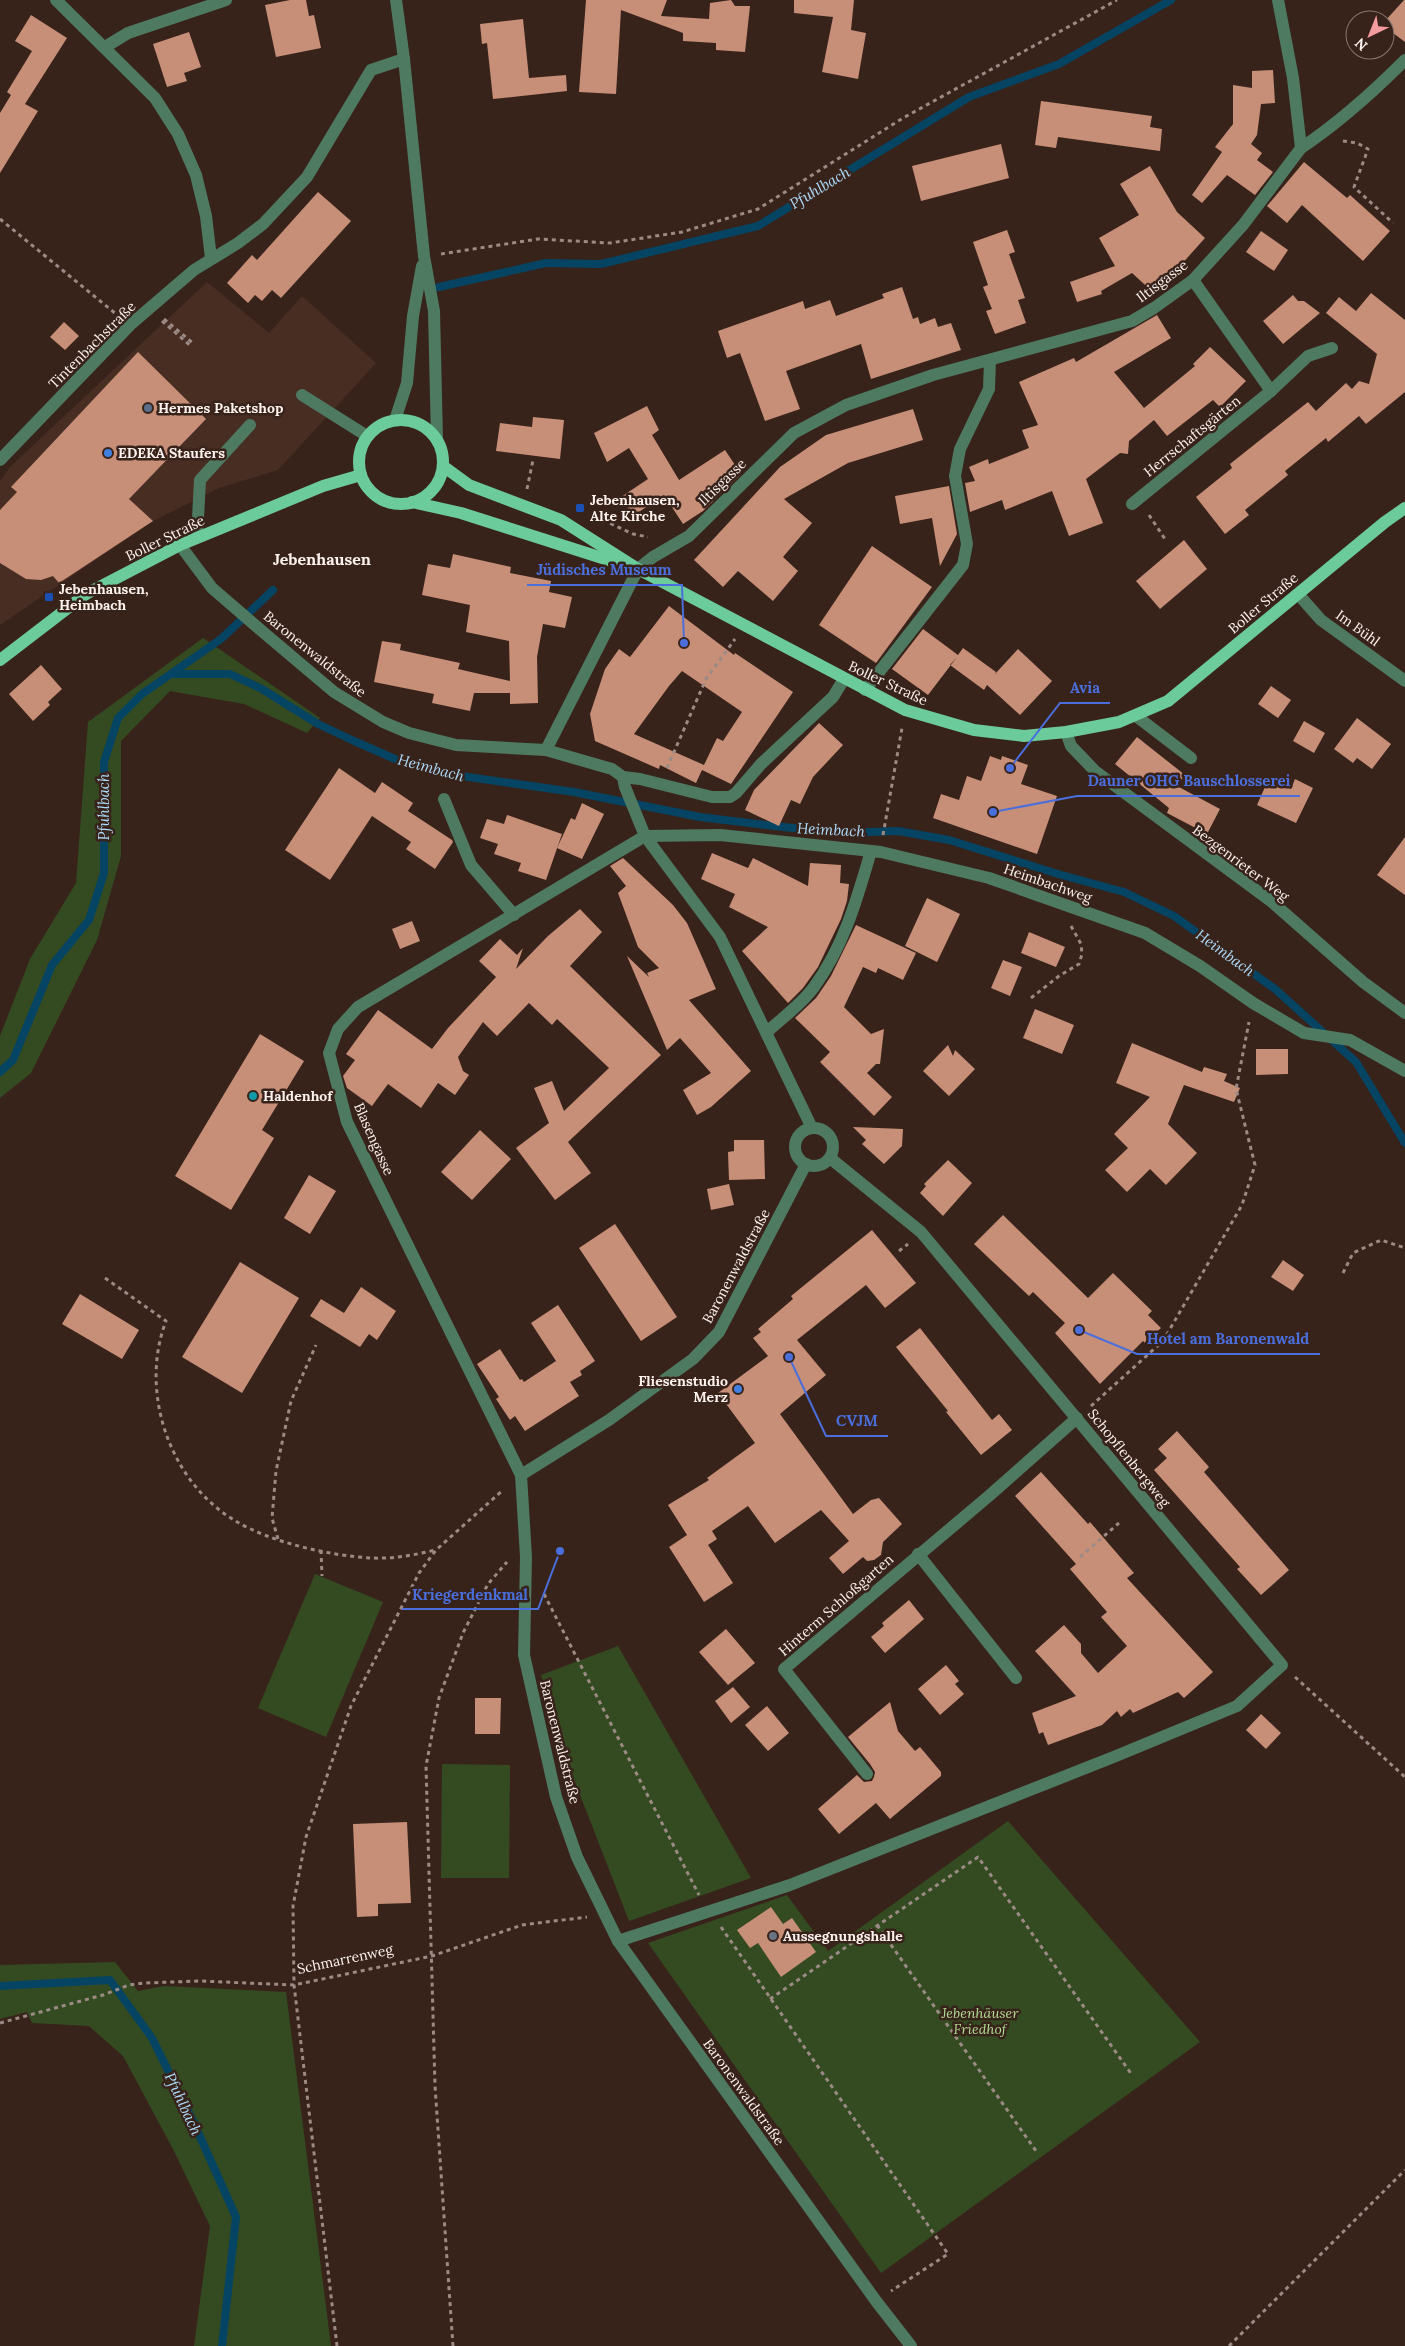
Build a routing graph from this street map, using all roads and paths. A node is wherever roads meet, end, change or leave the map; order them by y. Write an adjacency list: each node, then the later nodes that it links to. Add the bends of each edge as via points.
1 (56, 0): 6 (street)
2 (226, 0): 6 (street, via 128,33)
3 (396, 0): 7 (street)
4 (1117, 0): 13 (path, via 903,118 758,209 682,232 619,241 538,239)
5 (1278, 0): 10 (street, via 1293,78)
6 (105, 47): 14 (street, via 154,98 178,134 196,175 206,216)
7 (404, 59): 13 (street); 14 (street, Tintenbachstraße, via 371,70 307,177 262,224)
8 (1405, 60): 9 (street, Iltisgasse, via 1360,104)
9 (1318, 137): 10 (street, Iltisgasse); 12 (path, via 1356,143 1368,149 1354,187)
10 (1301, 148): 15 (street, Iltisgasse, via 1243,225)
11 (0, 219): 17 (path)
12 (1394, 223)
13 (424, 256): 23 (street, via 413,316 407,383); 26 (street, via 434,311)
14 (211, 258): 16 (street, Tintenbachstraße)
15 (1193, 280): 20 (street, Iltisgasse, via 1132,321); 21 (street)
16 (150, 309): 17 (street, Tintenbachstraße); 18 (path)
17 (130, 325): 27 (street, Tintenbachstraße)
18 (193, 345)
19 (1332, 348): 21 (street, Herrschaftsgärten, via 1308,356)
20 (990, 360): 40 (street, Iltisgasse, via 846,404 794,433 689,536); 46 (street, via 990,389 960,449 955,476 967,544 963,565)
21 (1271, 391): 32 (street, Herrschaftsgärten)
22 (302, 395): 25 (street)
23 (395, 420): 25 (main road, via 384,423); 26 (main road, via 419,424)
24 (250, 424): 36 (street, via 200,480)
25 (367, 436): 30 (main road, via 360,455)
26 (437, 440): 29 (main road)
27 (0, 460)
28 (533, 460): 31 (path)
29 (443, 466): 33 (main road, via 433,489); 40 (main road, Boller Straße, via 469,485 561,520)
30 (361, 475): 33 (main road, via 367,486 381,498 399,504); 36 (main road, Boller Straße, via 323,486)
31 (526, 492)
32 (1135, 501): 38 (path)
33 (412, 502): 40 (main road, Boller Straße, via 461,513)
34 (1405, 508): 41 (main road, Boller Straße)
35 (603, 520): 37 (path, via 633,534)
36 (197, 537): 39 (main road, Boller Straße)
37 (653, 537)
38 (1165, 539)
39 (180, 545): 43 (main road, Boller Straße, via 86,594); 50 (street, Baronenwaldstraße, via 212,588 357,708 417,735 456,745)
40 (638, 569): 42 (main road, Boller Straße); 50 (street, Iltisgasse)
41 (1298, 594): 45 (street, Im Bühl, via 1320,620); 47 (main road, Boller Straße, via 1168,701)
42 (745, 625): 44 (main road, Boller Straße); 53 (path, via 706,679)
43 (0, 660)
44 (844, 679): 46 (main road, Boller Straße); 53 (street, Baronenwaldstraße, via 833,697 730,797 712,797)
45 (1405, 681)
46 (866, 690): 48 (main road, Boller Straße, via 905,710 967,728 1024,736)
47 (1136, 716): 48 (main road, Boller Straße); 51 (street)
48 (1066, 732): 62 (street, Bezgenrieter Weg, via 1071,746 1095,771 1272,902 1363,982)
49 (899, 742): 56 (path)
50 (546, 750): 52 (street, Baronenwaldstraße, via 612,770)
51 (1191, 758)
52 (624, 782): 53 (street, Baronenwaldstraße); 55 (street)
53 (660, 784)
54 (444, 799): 59 (street, via 471,865)
55 (643, 831): 57 (street, Heimbachweg); 59 (street, Blasengasse); 63 (street, via 720,937)
56 (882, 839)
57 (871, 851): 58 (street, Heimbachweg, via 989,878); 63 (street, via 853,912 836,952 813,989)
58 (1064, 904): 60 (path, via 1072,930 1081,944 1079,964); 61 (street, Heimbachweg, via 1145,933 1200,966)
59 (514, 915): 73 (street, Blasengasse, via 358,1008 338,1029 329,1053 351,1130)
60 (1031, 998)
61 (1253, 1004): 64 (street, Heimbachweg, via 1304,1033 1350,1040); 72 (path, via 1236,1089 1255,1165 1242,1205 1164,1341)
62 (1405, 1014)
63 (767, 1032): 65 (street)
64 (1405, 1071)
65 (812, 1128): 66 (street, via 824,1130 832,1140); 67 (street, via 801,1133 796,1143 797,1155)
66 (830, 1158): 67 (street, via 819,1165); 72 (street, Schopflenbergweg, via 921,1232)
67 (806, 1164): 73 (street, Baronenwaldstraße, via 719,1332 693,1359 609,1420)
68 (1405, 1248): 69 (path, via 1381,1240 1353,1253)
69 (1343, 1273)
70 (105, 1278): 75 (path, via 166,1321 158,1342 156,1388 162,1424 179,1461 202,1495 234,1520)
71 (316, 1345): 75 (path, via 291,1401 276,1471 272,1518)
72 (1077, 1418): 79 (street, Hinterm Schloßgarten, via 990,1496); 83 (street, Schopflenbergweg)
73 (521, 1475): 76 (street, Baronenwaldstraße); 78 (path)
74 (1119, 1523): 80 (path)
75 (278, 1540): 77 (path)
76 (524, 1543): 88 (street, Baronenwaldstraße, via 524,1655 556,1797 577,1857); 91 (path, via 488,1584 462,1633 439,1698 426,1766)
77 (321, 1550): 78 (path, via 371,1558); 81 (path)
78 (436, 1550): 92 (path, via 401,1606 352,1706 306,1837 293,1906)
79 (918, 1554): 84 (street); 85 (street, Hinterm Schloßgarten, via 784,1669)
80 (1080, 1557)
81 (322, 1576)
82 (543, 1592): 87 (path, via 699,1896)
83 (1282, 1665): 86 (path); 87 (street, via 1237,1706 790,1884)
84 (1016, 1678)
85 (867, 1774)
86 (1405, 1777)
87 (711, 1911): 90 (street); 93 (path)
88 (605, 1915): 90 (street, Baronenwaldstraße); 91 (path, Schmarrenweg, via 522,1925)
89 (877, 1924): 93 (path); 95 (path, via 978,1857); 96 (path)
90 (618, 1941): 98 (street, Baronenwaldstraße)
91 (432, 1956): 92 (path, Schmarrenweg); 100 (path, via 435,2086)
92 (294, 1985): 94 (path, Schmarrenweg, via 200,1981 129,1985); 99 (path)
93 (770, 1999): 98 (path, via 948,2254)
94 (0, 2023)
95 (1132, 2075)
96 (1036, 2151)
97 (1405, 2170): 102 (path)
98 (876, 2301): 101 (street, Baronenwaldstraße)
99 (337, 2346)
100 (452, 2346)
101 (911, 2346)
102 (1229, 2346)

